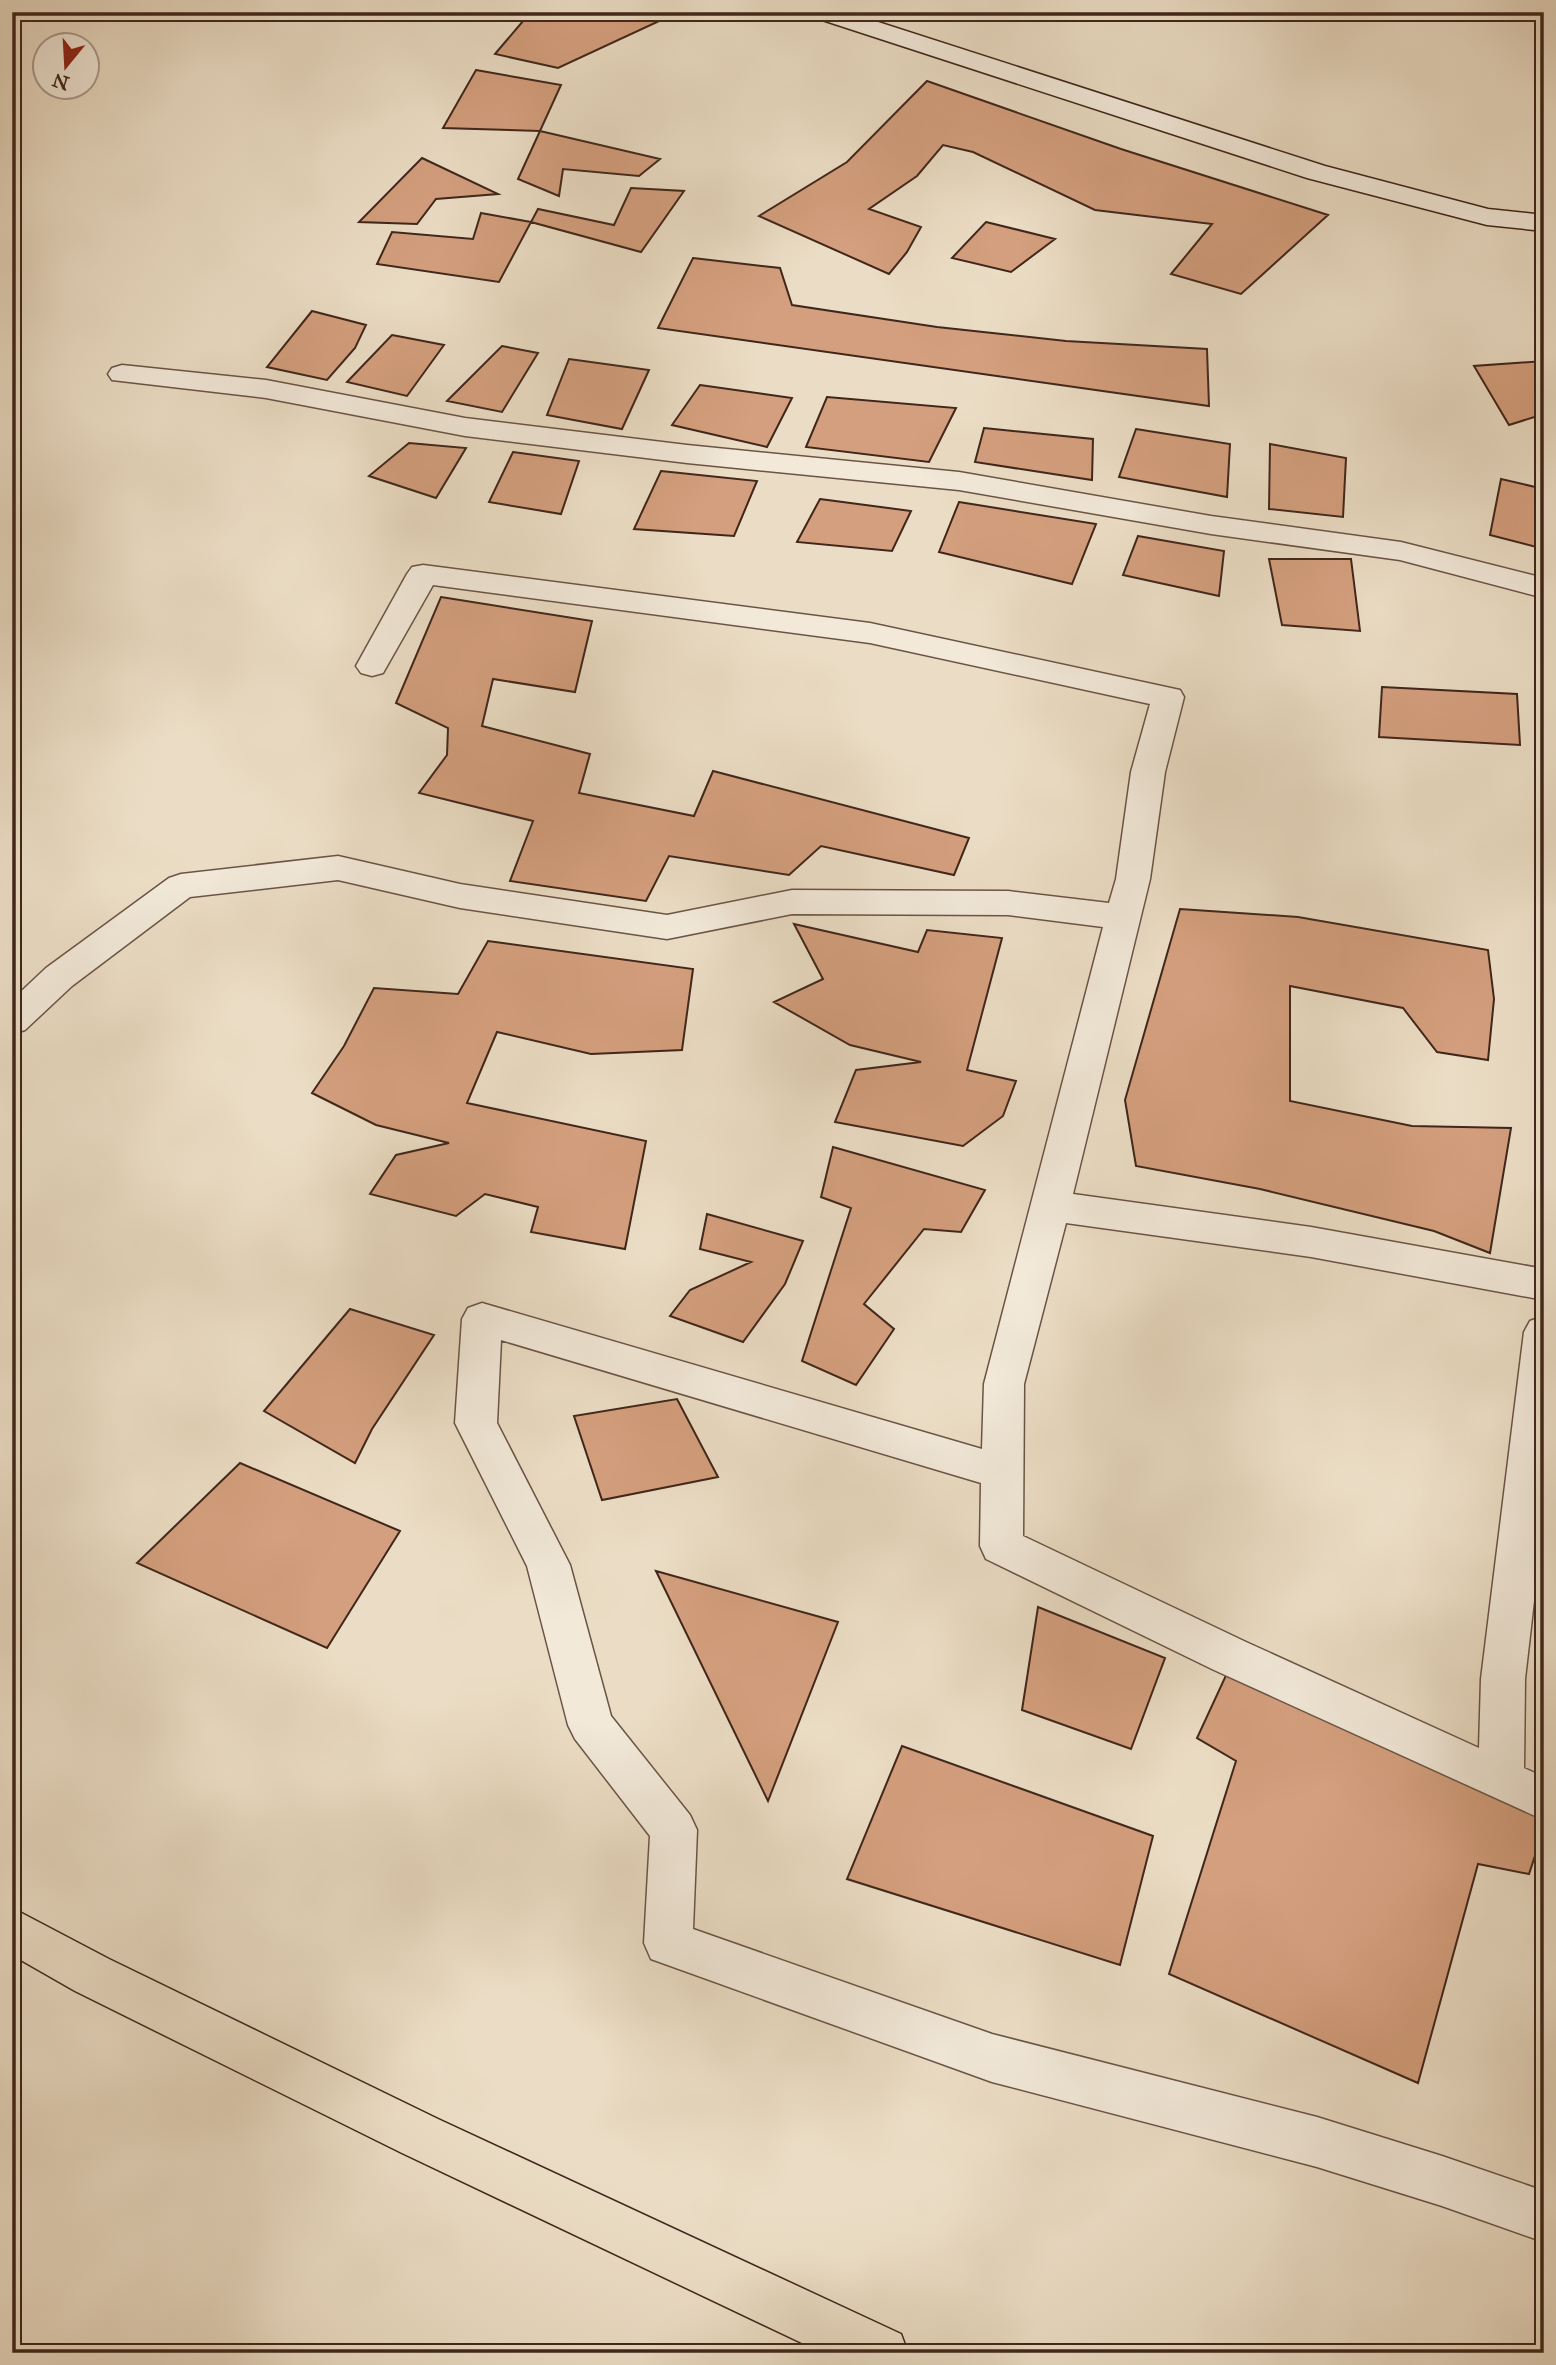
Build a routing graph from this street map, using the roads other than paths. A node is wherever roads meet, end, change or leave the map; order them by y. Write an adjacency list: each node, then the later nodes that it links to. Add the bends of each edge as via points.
1 (822, 12): 2 (street, via 1316,172 1488,217)
2 (1544, 223)
3 (122, 373): 4 (street, via 266,389 465,427 959,481 1211,525 1401,551)
4 (1544, 588)
5 (372, 666): 6 (street, via 423,574 870,633 1168,697 1148,772)
6 (1123, 918): 7 (street, via 1008,903 792,902 667,928 460,896 338,868 181,886 59,977); 8 (street)
7 (12, 1021)
8 (1051, 1206): 9 (street, via 1311,1242); 11 (street, via 1004,1384)
9 (1544, 1285)
10 (1544, 1332): 12 (street, via 1503,1679)
11 (1002, 1472): 12 (street, via 1001,1546); 15 (street, via 482,1319 476,1423 548,1565 591,1725 674,1830 668,1943 992,2058 1317,2142)
12 (1501, 1779): 13 (street)
13 (1544, 1798)
14 (12, 1930): 16 (highway, via 92,1975 420,2136)
15 (1544, 2217)
16 (883, 2353)

